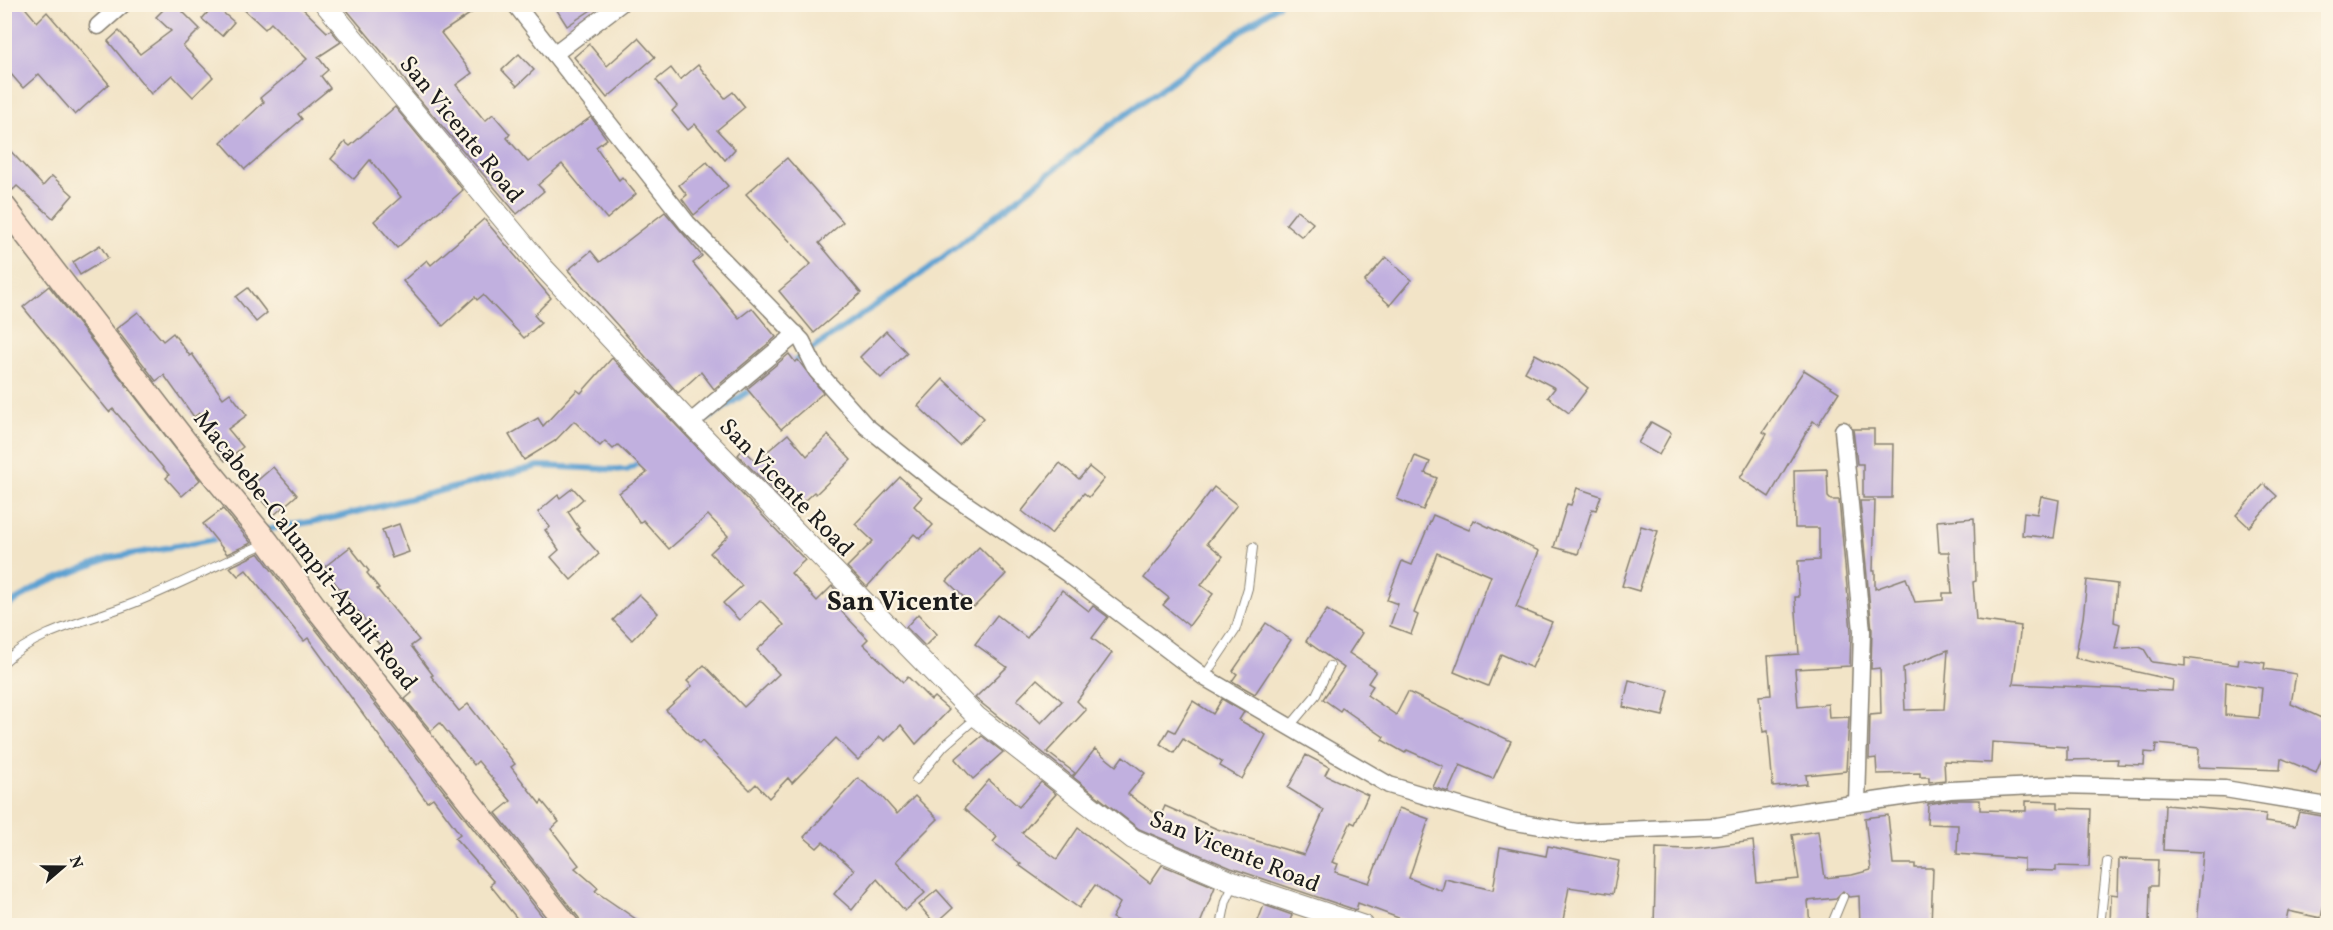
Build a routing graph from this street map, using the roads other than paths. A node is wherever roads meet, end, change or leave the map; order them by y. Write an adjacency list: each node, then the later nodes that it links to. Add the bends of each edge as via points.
1 (123, 4): 5 (street)
2 (325, 4): 9 (street, San Vicente Road, via 541,265)
3 (515, 4): 6 (street)
4 (620, 4): 6 (street)
5 (98, 26)
6 (554, 54): 8 (street, via 687,223)
7 (4, 206): 11 (main road, Macabebe-Calumpit-Apalit Road)
8 (799, 338): 9 (street); 15 (street, via 817,371 866,426)
9 (695, 428): 16 (street, San Vicente Road)
10 (1843, 430): 19 (street, via 1862,631)
11 (268, 542): 13 (lane, via 135,603 60,630 16,650); 24 (main road, Macabebe-Calumpit-Apalit Road)
12 (1253, 547): 15 (lane, via 1248,588 1235,631)
13 (4, 662)
14 (1330, 666): 17 (lane, via 1316,696)
15 (1204, 678): 17 (street)
16 (977, 717): 18 (lane, via 944,746); 22 (street, San Vicente Road, via 1133,839)
17 (1290, 726): 19 (street, via 1389,785 1510,821 1577,832 1717,826)
18 (916, 780)
19 (1857, 803): 20 (street, via 1950,790 2058,785 2225,789)
20 (2328, 806)
21 (2108, 862): 28 (lane)
22 (1235, 883): 25 (lane); 26 (street, San Vicente Road)
23 (1843, 897): 27 (lane)
24 (568, 926)
25 (1221, 926)
26 (1364, 926)
27 (1831, 926)
28 (2100, 926)

